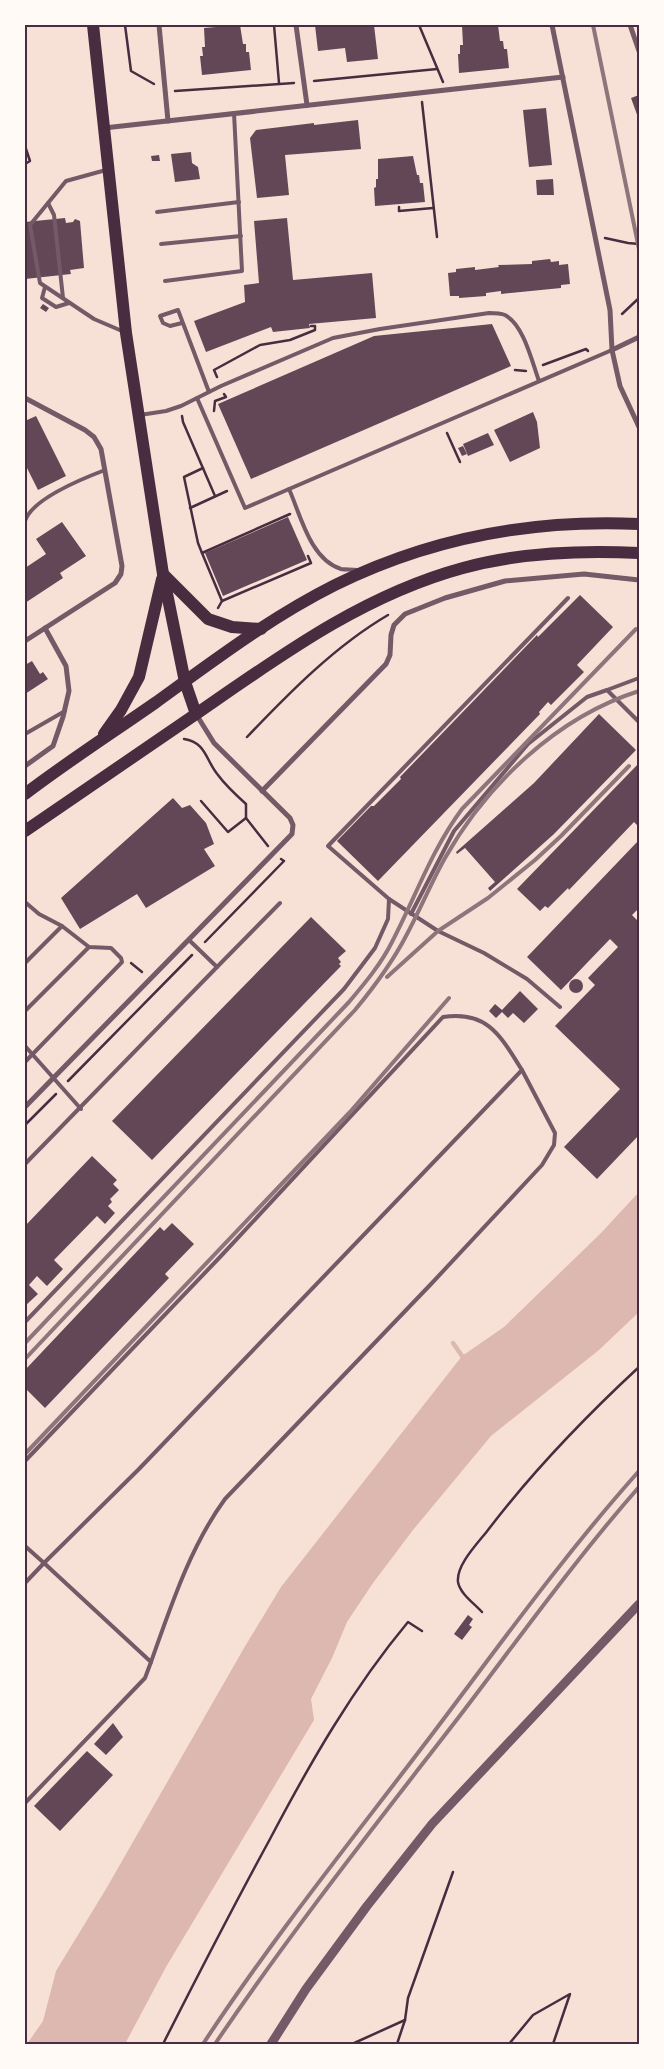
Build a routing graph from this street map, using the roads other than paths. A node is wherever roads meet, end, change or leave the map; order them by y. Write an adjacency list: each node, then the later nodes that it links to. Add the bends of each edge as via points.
1 (93, 25): 11 (main road)
2 (159, 25): 10 (street)
3 (296, 25): 8 (street)
4 (552, 25): 7 (street)
5 (630, 25): 6 (street)
6 (639, 51)
7 (563, 77): 8 (street); 25 (street, via 610,310)
8 (307, 105): 9 (street)
9 (234, 113): 10 (street); 13 (lane)
10 (168, 121): 11 (street)
11 (103, 128): 12 (main road)
12 (108, 169): 14 (lane, via 66,181); 23 (main road)
13 (239, 202): 15 (lane); 16 (lane)
14 (48, 203): 19 (lane, via 30,225 40,283); 20 (lane, via 54,215)
15 (157, 212)
16 (241, 236): 17 (lane); 18 (lane, via 242,271)
17 (161, 244)
18 (165, 281)
19 (45, 287): 20 (lane); 21 (lane, via 42,298 56,307)
20 (63, 298): 21 (lane)
21 (69, 303): 23 (lane, via 94,319)
22 (182, 323): 22 (lane, via 163,324 160,316 178,310); 27 (lane)
23 (126, 333): 30 (main road)
24 (639, 338): 25 (street)
25 (612, 350): 26 (lane); 31 (street, via 620,386)
26 (539, 381): 27 (lane, via 514,322 504,315 489,312 333,338); 33 (lane)
27 (209, 392): 29 (lane)
28 (25, 398): 32 (street, via 94,437)
29 (198, 398): 30 (lane, via 166,411); 33 (lane, via 245,508)
30 (138, 415): 38 (main road)
31 (639, 427)
32 (105, 470): 34 (lane, via 81,479 41,502); 41 (street, via 121,574 115,583)
33 (288, 489): 37 (lane, via 315,550 322,558 342,569)
34 (25, 521)
35 (639, 524): 37 (main road, via 570,523 483,533)
36 (639, 553): 48 (main road, via 598,551 528,555 428,579 389,594 338,620)
37 (370, 570): 42 (main road, via 336,585)
38 (163, 574): 42 (main road, via 208,619 232,627); 45 (main road); 51 (main road, via 139,677)
39 (639, 580): 53 (street, via 584,574 505,581 445,598 405,614 394,624 386,664)
40 (568, 598): 56 (lane, via 328,846)
41 (46, 628): 43 (street); 47 (street, via 66,666 69,692)
42 (261, 629): 45 (main road)
43 (25, 640)
44 (639, 678): 46 (lane)
45 (185, 682): 48 (main road); 51 (main road)
46 (606, 690): 49 (lane); 59 (lane, via 587,696 528,744 454,831)
47 (65, 711): 50 (lane); 52 (street, via 52,746)
48 (196, 714): 53 (street, via 214,743); 55 (main road)
49 (639, 722)
50 (25, 734)
51 (99, 740): 54 (main road)
52 (25, 766)
53 (262, 790): 61 (street, via 290,818 292,834)
54 (25, 794)
55 (25, 831)
56 (389, 899): 59 (lane); 75 (lane, via 388,919 375,948 344,989)
57 (25, 902): 60 (lane)
58 (280, 903): 64 (lane)
59 (411, 914): 65 (lane, via 527,979)
60 (62, 926): 62 (lane); 63 (lane)
61 (190, 940): 64 (lane); 71 (street)
62 (89, 947): 66 (lane); 68 (lane, via 111,948 122,962)
63 (25, 963)
64 (217, 967): 73 (lane)
65 (560, 1007)
66 (25, 1012)
67 (25, 1046): 68 (lane)
68 (32, 1054): 69 (lane); 71 (lane)
69 (25, 1062)
70 (522, 1070): 76 (lane, via 490,1026 477,1018 460,1014 443,1017); 78 (lane, via 139,1469); 81 (lane, via 555,1133 554,1145 546,1159 225,1499 211,1518 197,1547)
71 (52, 1079): 72 (street); 73 (lane)
72 (25, 1107)
73 (81, 1109): 74 (lane)
74 (25, 1164)
75 (25, 1322)
76 (25, 1461)
77 (25, 1546): 78 (lane)
78 (44, 1563): 79 (lane); 81 (lane)
79 (25, 1583)
80 (639, 1604): 83 (street, via 432,1824 311,1981)
81 (151, 1662): 82 (lane, via 146,1678)
82 (25, 1803)
83 (271, 2044)

